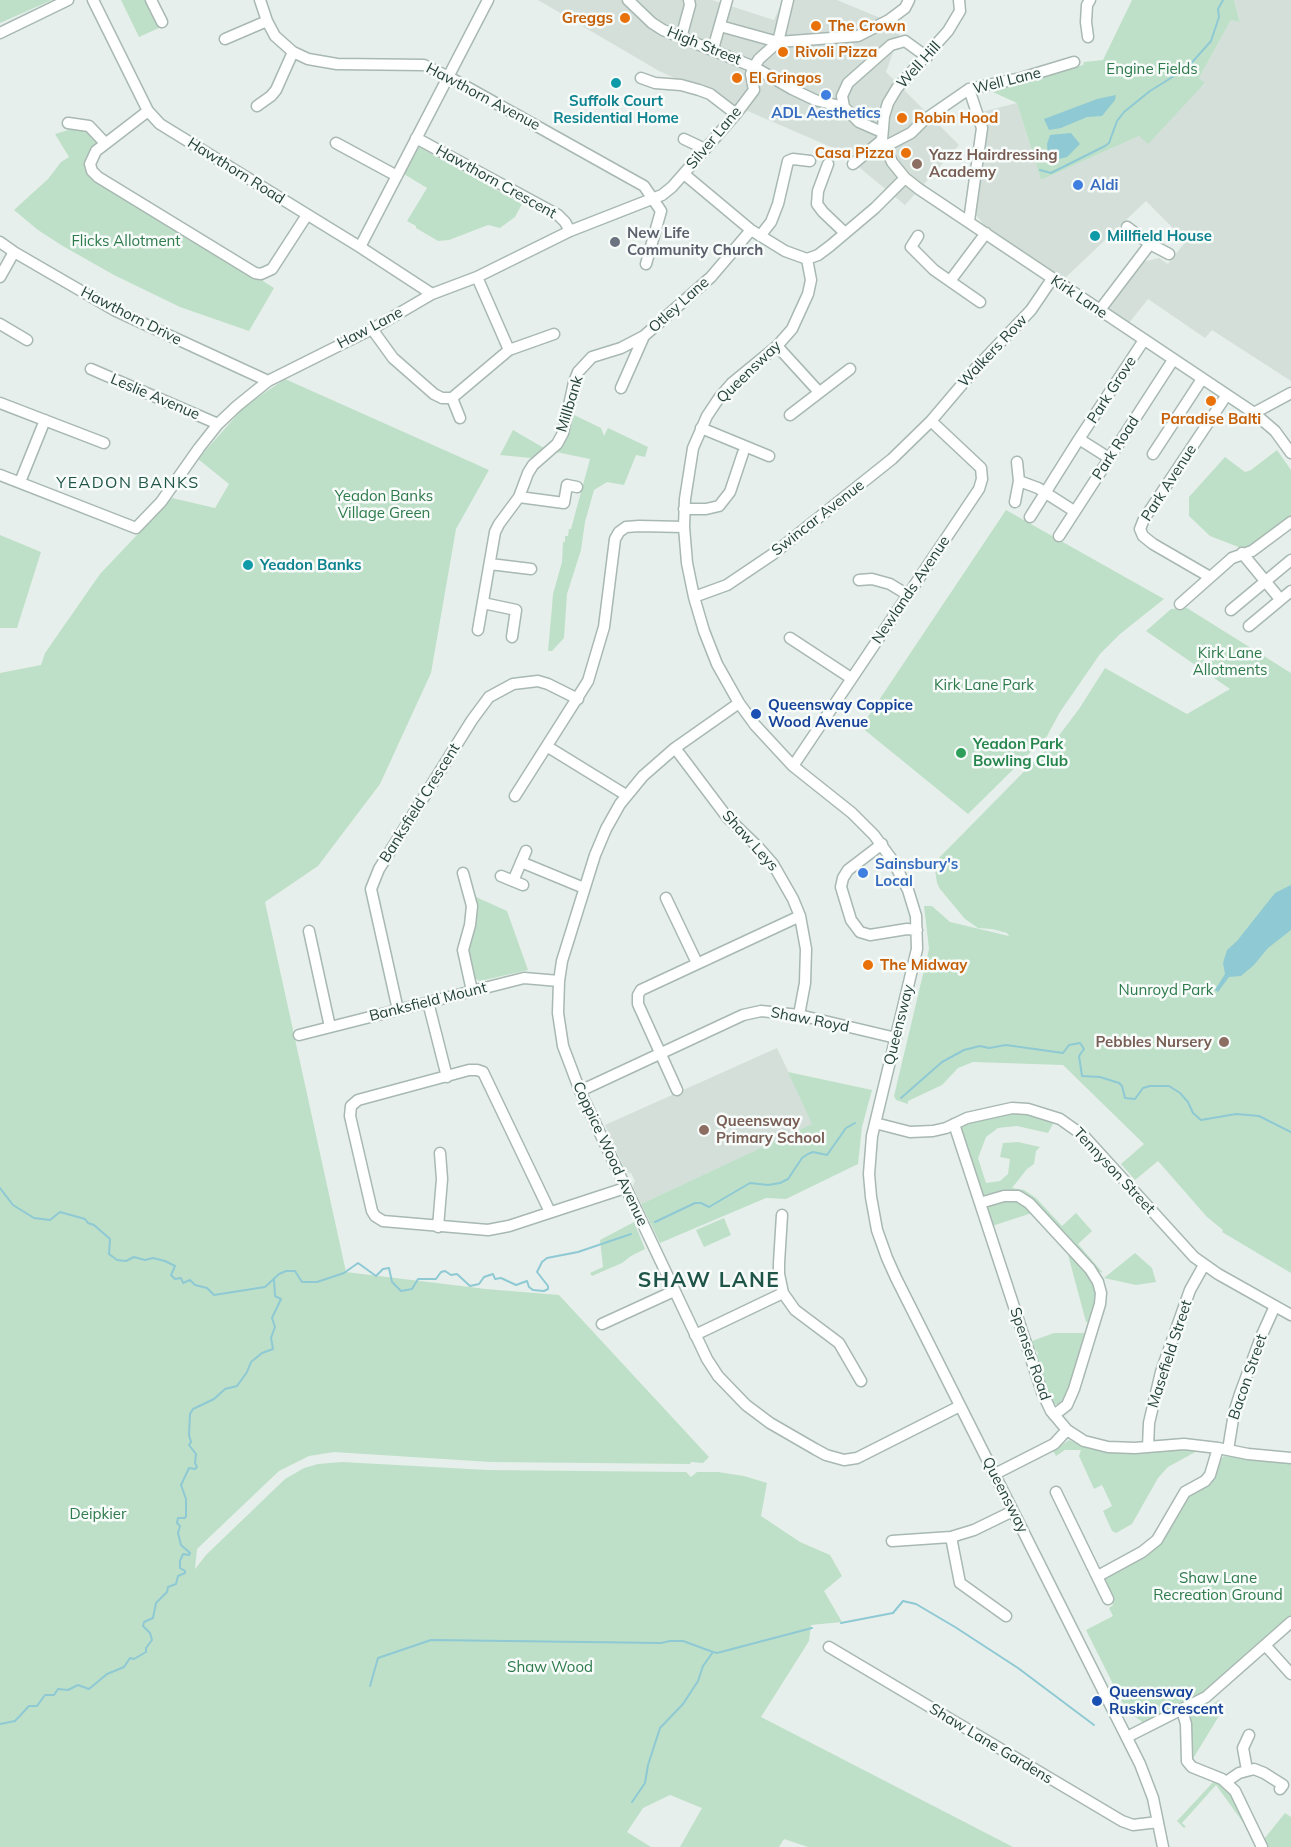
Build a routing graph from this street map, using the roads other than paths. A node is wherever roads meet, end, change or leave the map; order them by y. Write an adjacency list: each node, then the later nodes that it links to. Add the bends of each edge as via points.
1 (68, 0): 16 (street)
2 (93, 0): 31 (street, Hawthorn Road)
3 (151, 0): 14 (street)
4 (260, 0): 13 (street, Hawthorn Avenue)
5 (488, 0): 26 (street)
6 (628, 0): 18 (street, High Street, via 652,23)
7 (689, 0): 18 (street)
8 (727, 0): 15 (street)
9 (788, 0): 20 (street)
10 (909, 0): 20 (street, via 889,20 858,36)
11 (959, 0): 23 (street, Well Hill, via 960,11 955,21)
12 (1090, 0): 17 (street)
13 (267, 21): 19 (street); 22 (street, Hawthorn Avenue, via 275,36)
14 (162, 22)
15 (720, 26): 20 (street); 21 (street)
16 (0, 33)
17 (1088, 37)
18 (681, 38): 21 (street, High Street)
19 (225, 39)
20 (778, 42): 25 (street)
21 (713, 49): 25 (street, High Street)
22 (293, 52): 26 (street, Hawthorn Avenue, via 337,64 424,65); 29 (street, via 276,90)
23 (927, 57): 30 (street, via 905,41 891,45 848,83 842,96); 36 (street, Well Hill, via 892,94 884,116)
24 (1074, 62): 28 (street, Well Lane)
25 (754, 67): 30 (street, High Street, via 807,97); 32 (street, Silver Lane, via 754,90)
26 (449, 77): 34 (street); 46 (street, Hawthorn Avenue, via 636,182)
27 (641, 78): 32 (street, via 710,94)
28 (969, 89): 36 (street, Well Lane, via 911,133); 48 (street, via 982,128)
29 (257, 106)
30 (844, 107): 36 (street)
31 (148, 111): 37 (street); 47 (street, Hawthorn Road, via 160,124)
32 (736, 114): 39 (street, Silver Lane)
33 (68, 123): 37 (street, via 89,126)
34 (416, 138): 44 (street); 50 (street, Hawthorn Crescent, via 558,215)
35 (684, 139): 39 (street)
36 (883, 139): 42 (street, Well Lane); 45 (street, Kirk Lane)
37 (105, 143): 47 (street, via 90,164 98,177 255,273 272,269)
38 (336, 143): 44 (street)
39 (705, 150): 43 (street, Silver Lane)
40 (810, 161): 51 (street, Otley Lane, via 788,161 771,222)
41 (828, 164): 52 (street, via 817,204)
42 (853, 164)
43 (684, 174): 46 (street, Silver Lane); 51 (street)
44 (397, 176): 57 (street)
45 (904, 178): 48 (street, Kirk Lane); 52 (street)
46 (654, 199): 50 (street, Haw Lane); 61 (street, via 661,211)
47 (307, 215): 57 (street, Hawthorn Road)
48 (969, 221): 53 (street, Kirk Lane)
49 (1127, 227): 56 (street)
50 (570, 231): 63 (street, Haw Lane)
51 (756, 233): 60 (street, via 796,257); 72 (street, Otley Lane)
52 (845, 233): 60 (street)
53 (986, 234): 64 (street, Kirk Lane); 65 (street)
54 (918, 236): 65 (street, via 911,247)
55 (0, 242): 58 (street, Hawthorn Drive)
56 (1150, 244): 59 (street); 68 (street)
57 (360, 247): 66 (street, Hawthorn Road)
58 (14, 252): 62 (street); 81 (street, Hawthorn Drive, via 114,310)
59 (1169, 254)
60 (807, 259): 75 (street, Queensway, via 811,280 808,294 792,329)
61 (646, 264)
62 (0, 277)
63 (477, 277): 66 (street, Haw Lane); 76 (street)
64 (1052, 279): 68 (street, Kirk Lane); 92 (street, Walkers Row, via 1031,310)
65 (950, 281): 67 (street)
66 (432, 294): 70 (street, Haw Lane)
67 (980, 302)
68 (1099, 311): 74 (street, Kirk Lane)
69 (0, 324): 73 (street)
70 (372, 329): 81 (street, Haw Lane); 86 (street, via 393,358 434,394 442,399)
71 (554, 334): 76 (street)
72 (644, 336): 82 (street, Otley Lane); 108 (street, Millbank, via 586,362 573,382 563,433 557,444 533,465)
73 (27, 340)
74 (1144, 340): 77 (street, Kirk Lane); 95 (street, Park Grove)
75 (777, 346): 83 (street); 94 (street, Queensway, via 732,383)
76 (508, 350): 86 (street)
77 (1173, 360): 80 (street, Kirk Lane); 101 (street, Park Road)
78 (91, 369): 93 (street, Leslie Avenue)
79 (850, 369): 83 (street)
80 (1202, 380): 85 (street, Kirk Lane); 99 (street)
81 (268, 381): 93 (street, Haw Lane)
82 (621, 388)
83 (819, 393): 89 (street)
84 (1291, 393): 88 (street)
85 (1226, 396): 88 (street, Kirk Lane); 120 (street, Park Avenue, via 1140,529 1153,544)
86 (452, 398): 90 (street)
87 (0, 403): 91 (street)
88 (1254, 413): 98 (street, Kirk Lane, via 1275,431)
89 (790, 415)
90 (460, 418)
91 (45, 420): 96 (street); 105 (street)
92 (931, 421): 124 (street, Newlands Avenue, via 981,468 982,479); 125 (street, Swincar Avenue, via 892,459 773,554 727,585)
93 (218, 424): 105 (street, Haw Lane, via 161,502 136,528)
94 (701, 428): 100 (street); 110 (street, Queensway, via 690,464)
95 (1079, 439): 101 (street, Park Grove); 107 (street, Park Grove)
96 (104, 443)
97 (743, 453): 110 (street, via 730,492 719,506)
98 (1291, 453)
99 (1153, 454)
100 (769, 456)
101 (1109, 458): 111 (street, Park Road)
102 (1017, 462): 104 (street)
103 (0, 475): 105 (street)
104 (1019, 481): 107 (street); 109 (street)
105 (20, 482)
106 (577, 487): 108 (street, via 567,485 564,503)
107 (1045, 492): 111 (street); 112 (street, Park Grove)
108 (519, 497): 118 (street, Millbank, via 495,532)
109 (1015, 502)
110 (684, 509): 114 (street, Queensway)
111 (1074, 512): 115 (street, Park Road)
112 (1029, 517)
113 (1291, 522): 116 (street, via 1252,551)
114 (684, 527): 125 (street, Queensway); 135 (street, via 626,527 619,532 604,627)
115 (1059, 536)
116 (1242, 553): 120 (street); 122 (street)
117 (1291, 560): 122 (street)
118 (490, 564): 119 (street); 127 (street, Millbank)
119 (531, 568)
120 (1210, 577): 128 (street)
121 (859, 580): 124 (street, via 890,584)
122 (1265, 581): 126 (street); 129 (street)
123 (1291, 591): 126 (street)
124 (908, 595): 134 (street, Newlands Avenue)
125 (694, 597): 136 (street, Queensway, via 713,656)
126 (1280, 599): 130 (street)
127 (483, 603): 131 (street, Millbank); 132 (street, via 516,609)
128 (1179, 604)
129 (1231, 610)
130 (1249, 626)
131 (478, 630)
132 (512, 637)
133 (790, 638): 134 (street)
134 (851, 678): 139 (street, Newlands Avenue)
135 (579, 699): 137 (street); 156 (street, Banksfield Crescent, via 538,681 513,684 489,697 379,869 371,889)
136 (739, 703): 138 (street, Coppice Wood Avenue); 139 (street, Queensway)
137 (548, 747): 140 (street); 141 (street)
138 (675, 748): 140 (street, Coppice Wood Avenue); 149 (street, Shaw Leys, via 715,802 773,864)
139 (792, 766): 142 (street, Queensway, via 852,813)
140 (626, 795): 147 (street, Coppice Wood Avenue, via 606,829)
141 (515, 796)
142 (882, 844): 150 (street, Queensway, via 908,890); 150 (street, via 843,878 851,920 860,932 870,935)
143 (526, 851): 144 (street)
144 (521, 862): 146 (street, via 518,883); 147 (street)
145 (463, 873): 154 (street, via 472,906 463,950)
146 (501, 876)
147 (584, 888): 153 (street, Coppice Wood Avenue)
148 (666, 898): 152 (street)
149 (800, 916): 152 (street); 157 (street, Shaw Leys, via 806,963)
150 (917, 930): 160 (street, Queensway, via 915,959)
151 (309, 931): 158 (street)
152 (698, 963): 161 (street, via 638,995 638,1004)
153 (559, 981): 154 (street, Banksfield Mount, via 524,978); 164 (street, Coppice Wood Avenue, via 561,1038)
154 (472, 991): 155 (street, Banksfield Mount)
155 (428, 1002): 156 (street, Banksfield Mount); 162 (street)
156 (398, 1010): 158 (street, Banksfield Mount)
157 (799, 1015): 160 (street, Shaw Royd); 161 (street, Shaw Royd, via 753,1012)
158 (330, 1027): 159 (street, Banksfield Mount)
159 (299, 1035)
160 (896, 1038): 165 (street, Queensway)
161 (660, 1053): 163 (street); 164 (street, Shaw Royd)
162 (447, 1077): 170 (street, via 473,1070 485,1074); 172 (street, via 358,1100 350,1112 375,1216 389,1222)
163 (677, 1090)
164 (580, 1091): 168 (street, Coppice Wood Avenue)
165 (875, 1123): 166 (street, Tennyson Street, via 910,1132 933,1131); 181 (street, Queensway, via 869,1174 877,1230 886,1258)
166 (954, 1124): 169 (street, Spenser Road); 173 (street, Tennyson Street, via 1012,1108 1041,1112 1066,1122 1084,1136)
167 (440, 1153): 172 (street)
168 (625, 1188): 170 (street); 174 (street, Coppice Wood Avenue)
169 (980, 1203): 182 (street, Spenser Road, via 1042,1392); 182 (street, via 1005,1196 1029,1203 1098,1282 1100,1304 1074,1389 1067,1405)
170 (550, 1212): 172 (street, via 488,1230)
171 (783, 1215): 175 (street, via 779,1263)
172 (438, 1227)
173 (1204, 1265): 176 (street, Tennyson Street); 184 (street, Masefield Street, via 1190,1290 1161,1372)
174 (674, 1291): 178 (street); 179 (street, Coppice Wood Avenue)
175 (783, 1293): 179 (street); 180 (street, via 795,1310 839,1343)
176 (1275, 1306): 177 (street, Tennyson Street); 185 (street, Bacon Street)
177 (1291, 1315)
178 (602, 1324)
179 (695, 1335): 181 (street, Coppice Wood Avenue, via 718,1376 746,1406 789,1435 835,1458 857,1458)
180 (860, 1381)
181 (960, 1406): 187 (street, Queensway)
182 (1054, 1415): 183 (street, Spenser Road)
183 (1067, 1430): 184 (street, Spenser Road, via 1095,1444); 187 (street, via 1054,1444)
184 (1148, 1447): 185 (street, Spenser Road, via 1184,1444)
185 (1223, 1449): 186 (street, Spenser Road); 192 (street, Bacon Street, via 1205,1481 1185,1492 1157,1540)
186 (1291, 1458)
187 (995, 1474): 189 (street, Queensway)
188 (1056, 1492): 192 (street)
189 (1013, 1511): 190 (street, via 974,1530); 201 (street, Queensway)
190 (951, 1536): 191 (street); 194 (street, via 960,1583)
191 (892, 1541)
192 (1098, 1576): 193 (street)
193 (1108, 1599)
194 (1006, 1616)
195 (1291, 1622): 196 (street)
196 (1265, 1645): 198 (street); 199 (street, via 1215,1690)
197 (829, 1647): 205 (street, Shaw Lane Gardens, via 1122,1821 1133,1825)
198 (1291, 1674)
199 (1182, 1710): 201 (street); 203 (street, via 1187,1761 1199,1771)
200 (1249, 1735): 202 (street, via 1243,1749)
201 (1127, 1737): 205 (street, Queensway, via 1148,1781)
202 (1247, 1770): 203 (street); 204 (street, via 1264,1773 1282,1785)
203 (1226, 1782): 207 (street, via 1235,1791)
204 (1280, 1789)
205 (1158, 1822): 206 (street, Queensway)
206 (1163, 1847)
207 (1262, 1847)

